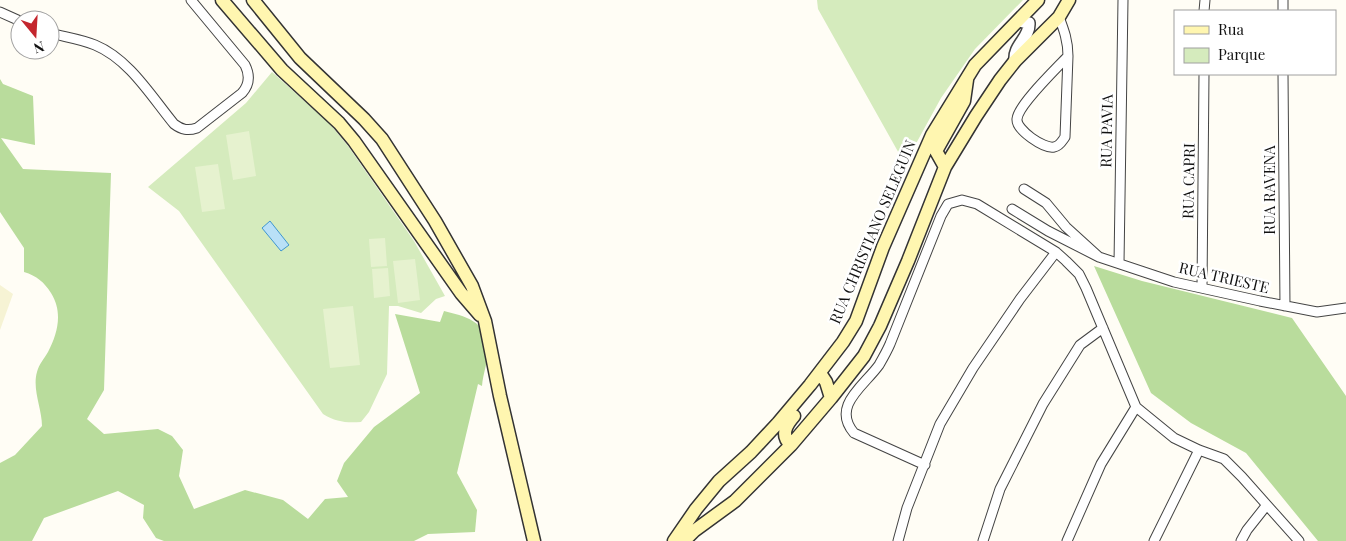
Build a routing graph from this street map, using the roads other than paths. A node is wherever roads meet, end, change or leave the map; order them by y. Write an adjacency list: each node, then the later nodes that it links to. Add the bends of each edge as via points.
1 (191, 0): 9 (street, via 240,58 249,77 242,93 198,128 182,129 174,124 127,67 109,52)
2 (222, 0): 26 (main road, via 276,64 354,141 460,293)
3 (253, 0): 26 (main road, via 300,58 382,139 472,286)
4 (1038, 0): 8 (main road, RUA CHRISTIANO SELEGUIN)
5 (1069, 0): 7 (main road)
6 (1123, 0): 22 (street, RUA PAVIA)
7 (1058, 17): 10 (street, via 1066,34); 11 (main road)
8 (1019, 21): 11 (street, via 1029,23 1030,28 1014,53); 14 (main road, RUA CHRISTIANO SELEGUIN)
9 (60, 36)
10 (1068, 56): 15 (street); 16 (street)
11 (1015, 61): 17 (main road)
12 (1204, 75): 23 (street, RUA CAPRI)
13 (1283, 75): 24 (street, RUA RAVENA)
14 (968, 76): 17 (main road, via 964,101 936,151); 28 (main road, RUA CHRISTIANO SELEGUIN, via 932,136 883,247 856,321)
15 (1046, 80): 16 (street, via 1054,77); 16 (street, via 1034,91 1017,119 1023,131 1046,146 1054,147 1065,137)
16 (1067, 80)
17 (945, 167): 29 (main road, via 880,326 864,356)
18 (1024, 189): 21 (street, RUA TRIESTE, via 1046,203 1066,227)
19 (1012, 209): 21 (street, RUA TRIESTE)
20 (1056, 252): 27 (street, via 1079,274); 34 (street, via 973,368 940,424); 34 (street, via 977,204 962,200 948,204 890,344 880,364 847,405 845,415 847,425 854,433)
21 (1099, 256): 22 (street, RUA TRIESTE)
22 (1119, 263): 23 (street, RUA TRIESTE)
23 (1202, 288): 24 (street, RUA TRIESTE)
24 (1285, 306): 25 (street, RUA TRIESTE, via 1317,312)
25 (1346, 309)
26 (485, 321): 36 (main road)
27 (1104, 328): 31 (street); 40 (street, via 1080,345 1043,404 1000,489)
28 (820, 373): 29 (main road); 30 (main road, RUA CHRISTIANO SELEGUIN)
29 (832, 398): 32 (main road)
30 (798, 400): 32 (main road, via 797,411 786,425 784,434); 37 (main road, RUA CHRISTIANO SELEGUIN, via 751,452 719,481)
31 (1136, 407): 33 (street, via 1174,438); 41 (street, via 1101,464)
32 (791, 445): 38 (main road, via 735,501)
33 (1199, 450): 35 (street, via 1224,459); 42 (street)
34 (925, 466): 39 (street, via 907,508)
35 (1266, 506): 43 (street); 44 (street)
36 (534, 541)
37 (674, 541)
38 (684, 541)
39 (898, 541)
40 (983, 541)
41 (1067, 541)
42 (1154, 541)
43 (1241, 541)
44 (1299, 541)

